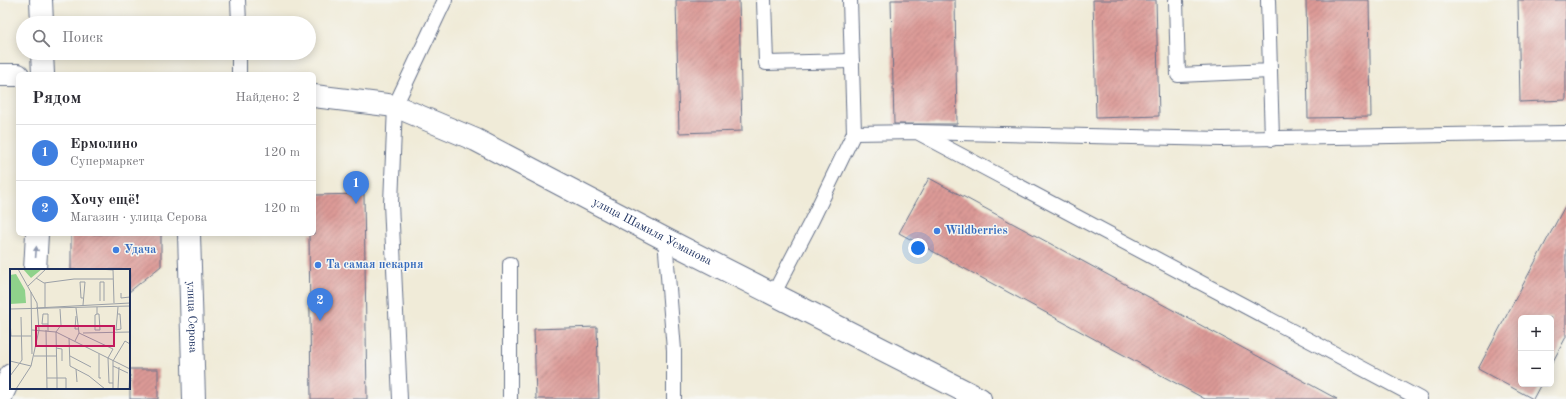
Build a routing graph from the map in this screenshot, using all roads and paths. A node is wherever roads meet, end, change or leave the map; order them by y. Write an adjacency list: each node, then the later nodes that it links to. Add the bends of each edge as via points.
1 (42, 0): 8 (street)
2 (238, 0): 9 (lane)
3 (445, 0): 19 (lane)
4 (764, 0): 12 (lane, via 766,63)
5 (850, 0): 12 (lane)
6 (1176, 0): 15 (lane, via 1178,75)
7 (1268, 0): 15 (lane)
8 (42, 16)
9 (238, 16)
10 (42, 60): 13 (street)
11 (239, 60): 14 (lane)
12 (852, 61): 22 (lane)
13 (43, 72)
14 (239, 72)
15 (1270, 72): 23 (lane)
16 (0, 75): 17 (street)
17 (16, 75)
18 (316, 96): 19 (street, улица Шамиля Усманова)
19 (395, 106): 26 (street, улица Шамиля Усманова, via 476,140); 33 (lane, via 391,203)
20 (917, 132): 22 (lane); 23 (lane); 37 (lane)
21 (1566, 132): 23 (lane)
22 (854, 133): 29 (lane)
23 (1272, 139)
24 (37, 236): 28 (street, one-way to 24)
25 (189, 236): 32 (street, улица Серова)
26 (665, 239): 29 (street, улица Шамиля Усманова); 35 (lane, via 674,350)
27 (510, 264): 34 (lane)
28 (35, 269)
29 (774, 293): 36 (street, улица Шамиля Усманова)
30 (10, 377): 31 (street)
31 (0, 399)
32 (194, 399)
33 (400, 399)
34 (510, 399)
35 (674, 399)
36 (980, 399)
37 (1420, 399)

